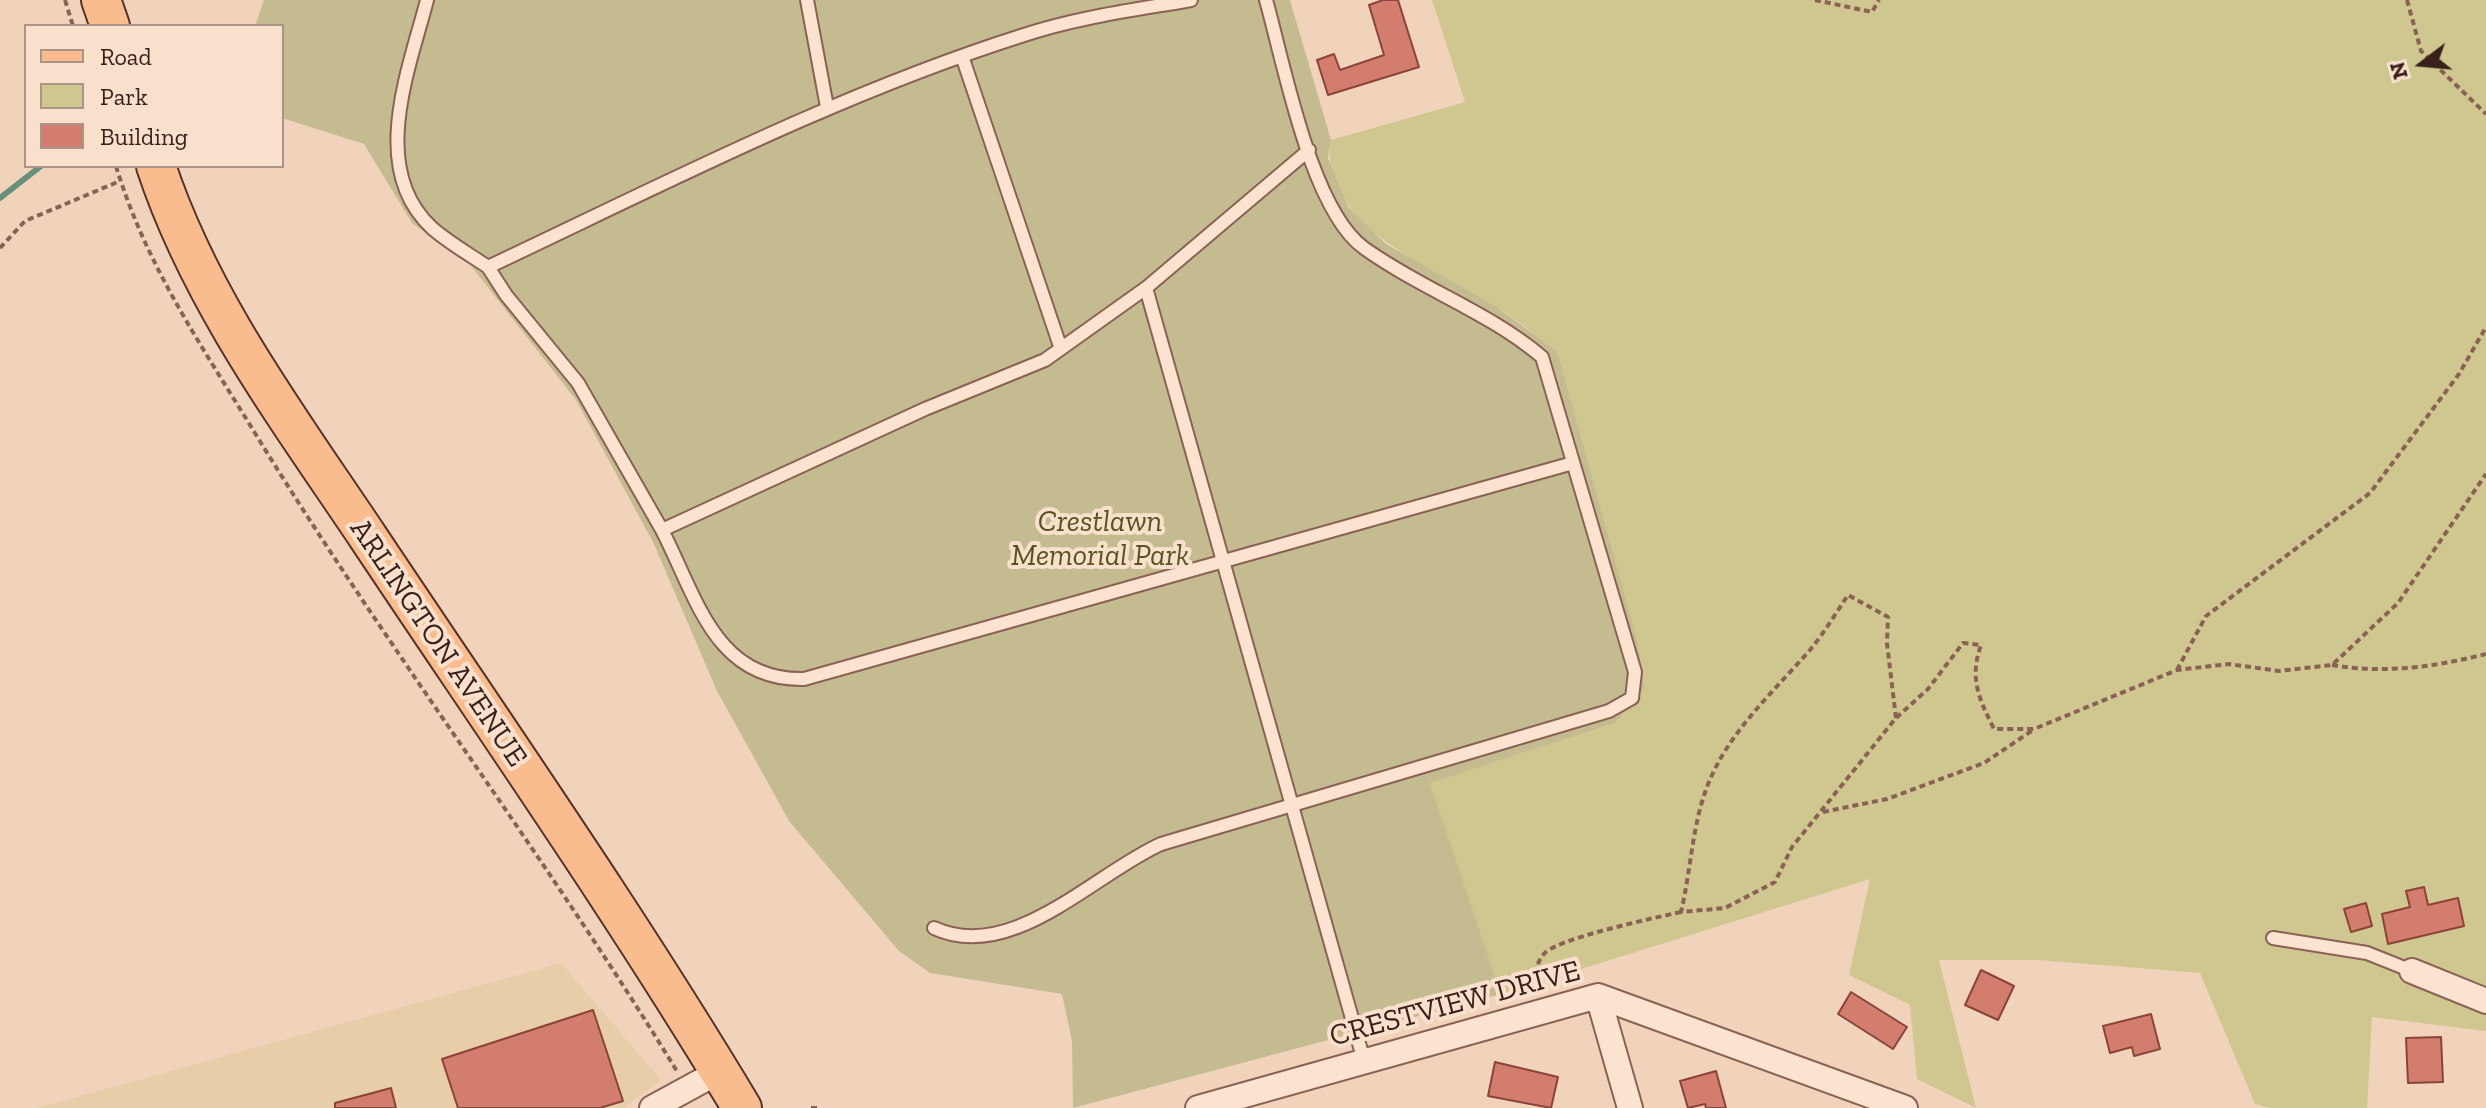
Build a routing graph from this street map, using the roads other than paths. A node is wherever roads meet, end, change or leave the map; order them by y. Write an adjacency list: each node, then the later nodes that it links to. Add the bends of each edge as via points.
1 (101, 0): 6 (main road)
2 (427, 0): 11 (lane, via 397,120 397,156 408,192 430,226)
3 (807, 0): 8 (lane)
4 (1191, 0): 7 (lane, via 1070,22)
5 (1266, 0): 9 (lane)
6 (109, 24)
7 (962, 56): 8 (lane); 13 (lane)
8 (827, 107): 11 (lane)
9 (1309, 150): 12 (lane); 14 (lane, via 1329,205 1362,247 1510,330 1542,357)
10 (157, 168): 24 (main road, ARLINGTON AVENUE, via 189,253 246,354)
11 (488, 267): 15 (lane, via 578,383)
12 (1146, 288): 13 (lane); 16 (lane)
13 (1061, 349): 15 (lane)
14 (1573, 463): 16 (lane); 17 (lane, via 1635,672 1632,698 1609,711)
15 (662, 530): 16 (lane, via 721,646 747,668 777,680 819,675)
16 (1223, 563): 17 (lane)
17 (1291, 804): 18 (lane, via 1132,857 1075,898 1026,923 976,938); 23 (lane)
18 (934, 928)
19 (2273, 938): 20 (lane, via 2367,953)
20 (2412, 971): 22 (street)
21 (1598, 996): 23 (street, CRESTVIEW DRIVE); 28 (street); 29 (street, CRESTVIEW DRIVE)
22 (2486, 1001)
23 (1364, 1061): 27 (street, CRESTVIEW DRIVE)
24 (704, 1080): 25 (street); 26 (main road, ARLINGTON AVENUE)
25 (652, 1108)
26 (742, 1108)
27 (1198, 1108)
28 (1630, 1108)
29 (1905, 1108)

